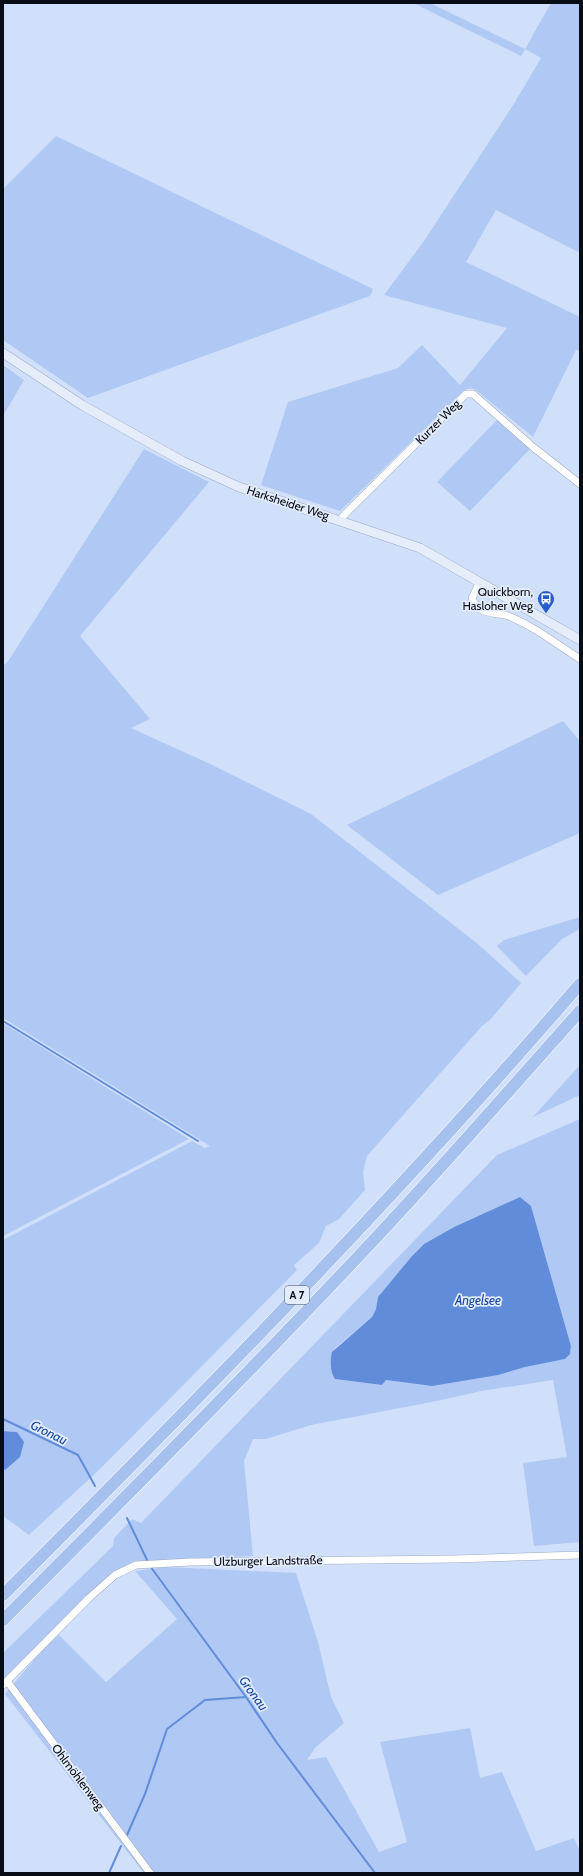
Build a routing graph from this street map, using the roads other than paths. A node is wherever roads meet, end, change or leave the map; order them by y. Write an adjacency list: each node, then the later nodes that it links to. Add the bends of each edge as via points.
1 (3, 353): 3 (main road, Harksheider Weg, via 82,405 182,460 239,487)
2 (580, 484): 3 (street, Kurzer Weg, via 473,394 466,394)
3 (340, 520): 4 (main road, Harksheider Weg, via 420,548)
4 (480, 582): 5 (main road, Harksheider Weg); 6 (street, via 472,598 478,608 520,622)
5 (580, 640)
6 (580, 659)
7 (580, 984): 10 (highway, A 7, via 340,1250 192,1405)
8 (580, 1011): 11 (highway, A 7, via 354,1262 208,1414)
9 (580, 1555): 12 (street, Ulzburger Landstraße, via 136,1565 115,1575 89,1598)
10 (3, 1595)
11 (3, 1620)
12 (5, 1683): 13 (street, Ohlmöhlenweg)
13 (150, 1873)

